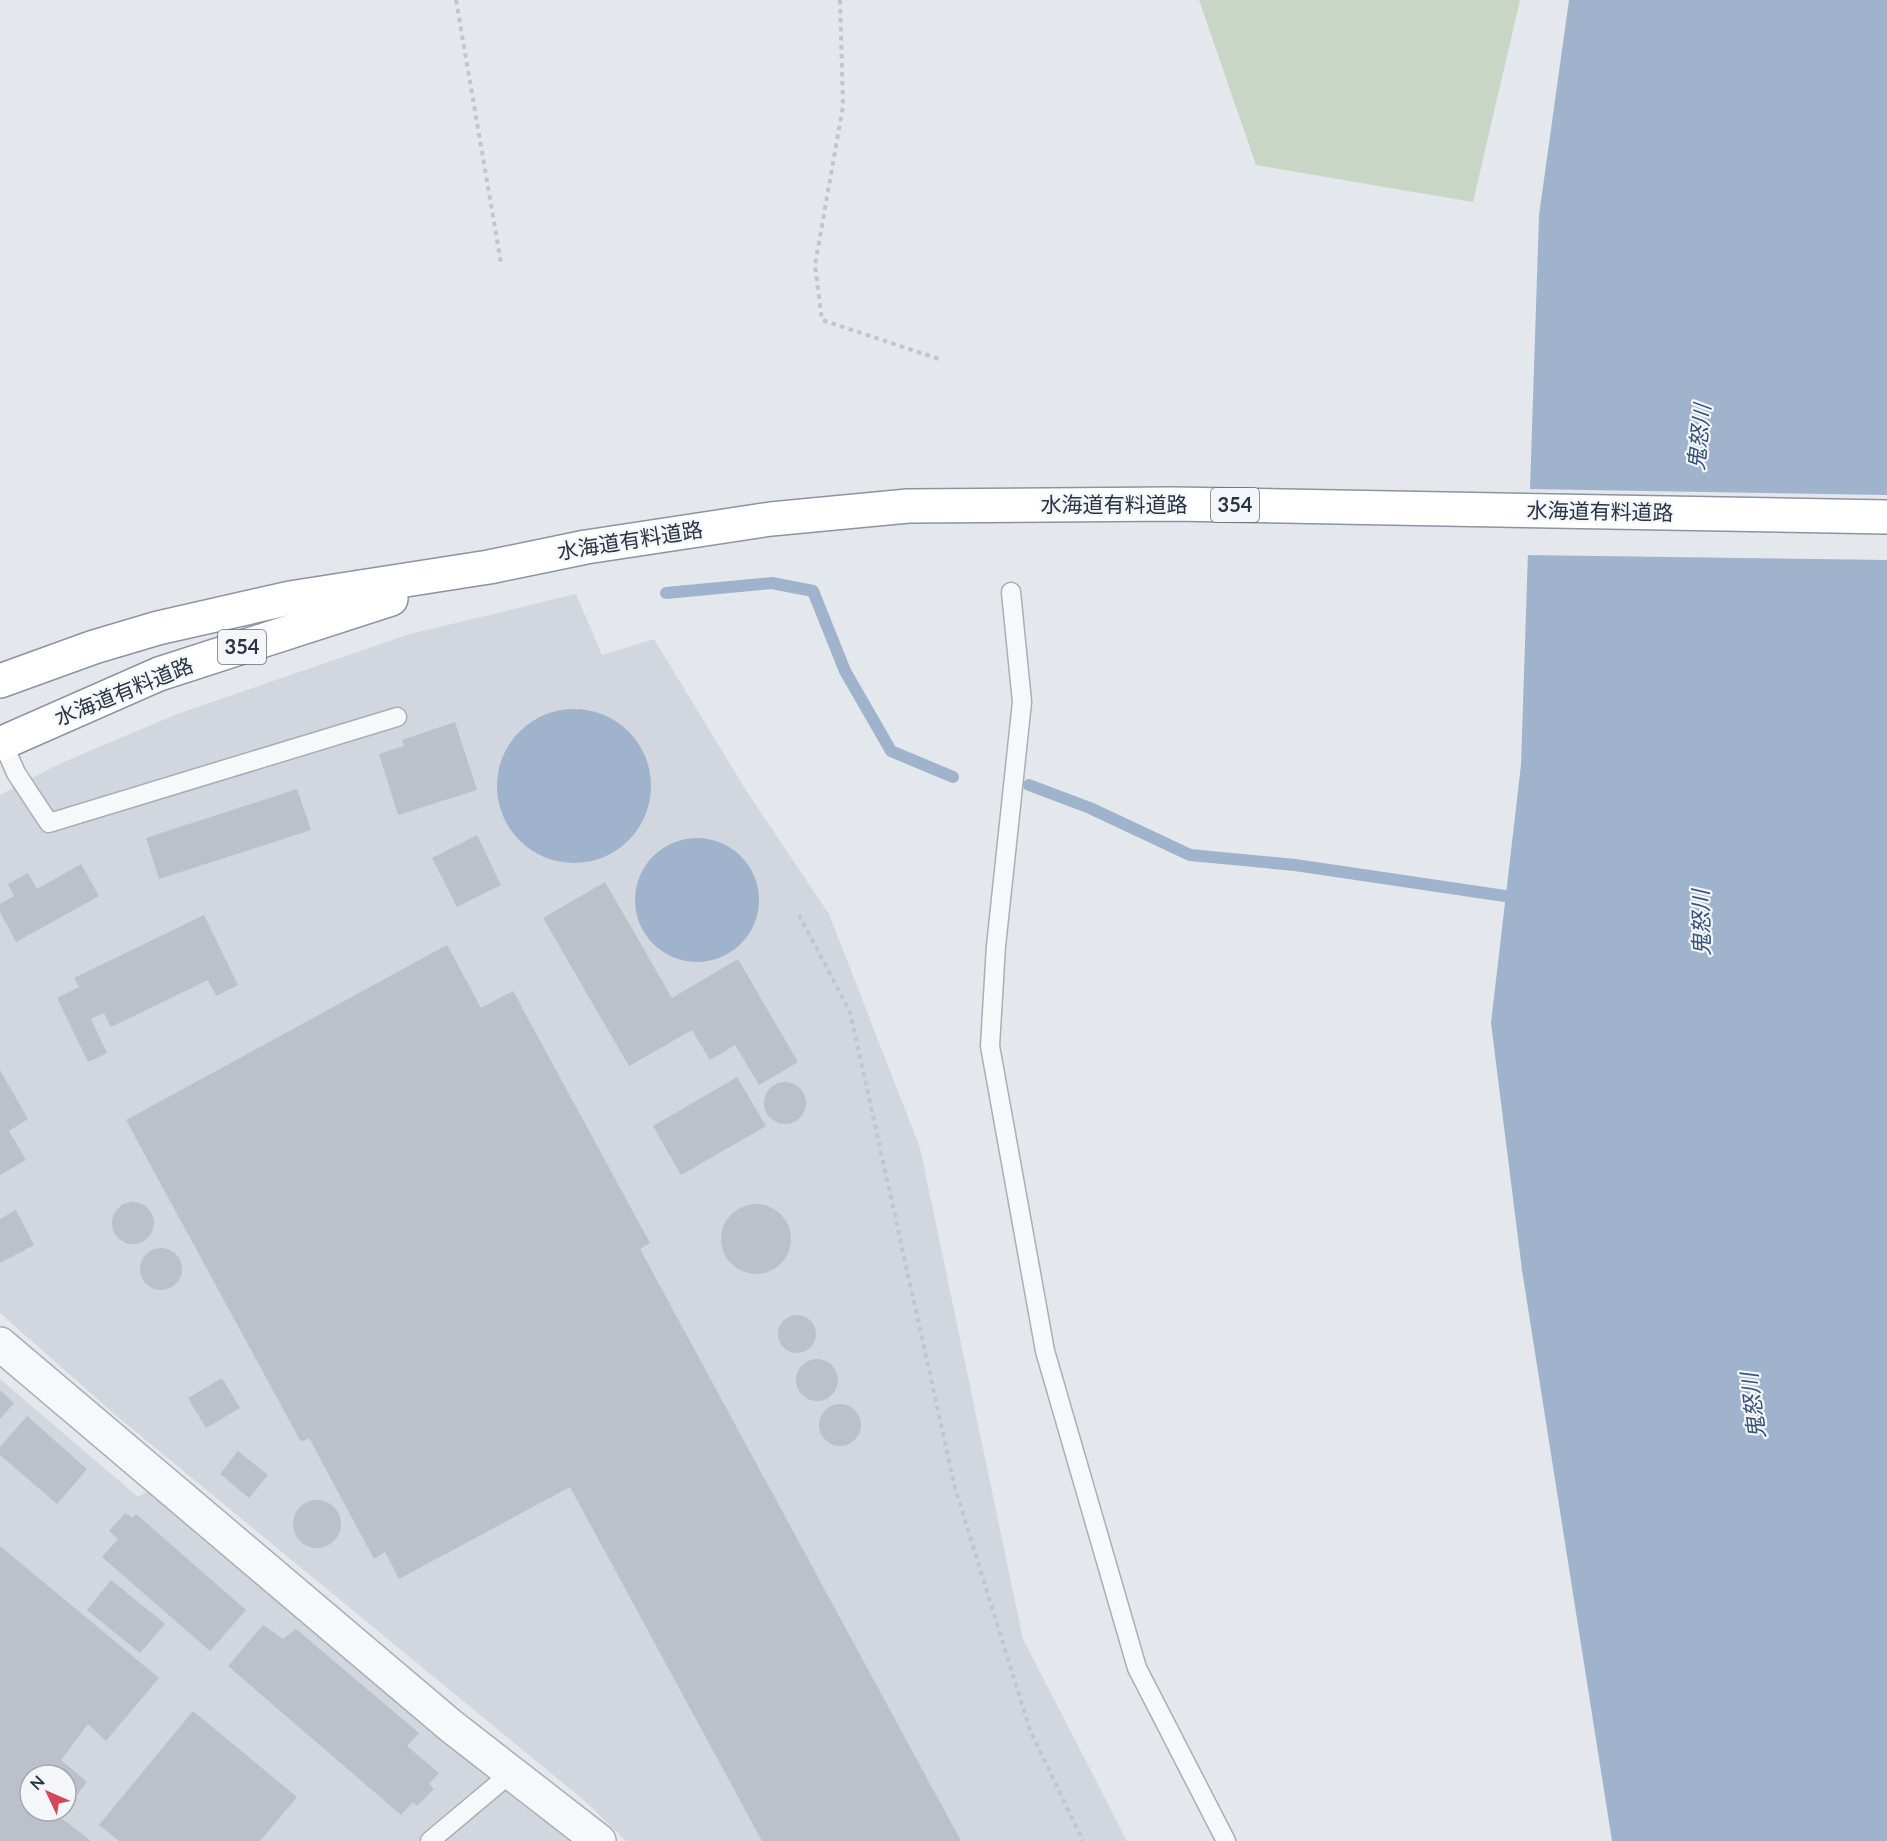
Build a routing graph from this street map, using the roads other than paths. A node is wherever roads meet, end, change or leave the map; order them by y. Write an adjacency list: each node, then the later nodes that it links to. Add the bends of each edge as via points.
1 (1887, 517): 2 (highway, 水海道有料道路 / 354, via 1173,504 908,506 771,519 586,547)
2 (489, 567): 4 (highway, 水海道有料道路 / 354, via 290,598 158,628); 6 (highway, 水海道有料道路 / 354, via 159,674)
3 (1011, 591): 11 (lane, via 1022,702 996,946 990,1046 1045,1351 1137,1668)
4 (0, 681)
5 (397, 717): 6 (lane, via 49,823)
6 (2, 744)
7 (0, 1344): 8 (street, via 451,1726)
8 (512, 1773): 9 (lane); 10 (street)
9 (430, 1841)
10 (599, 1841)
11 (1226, 1841)

